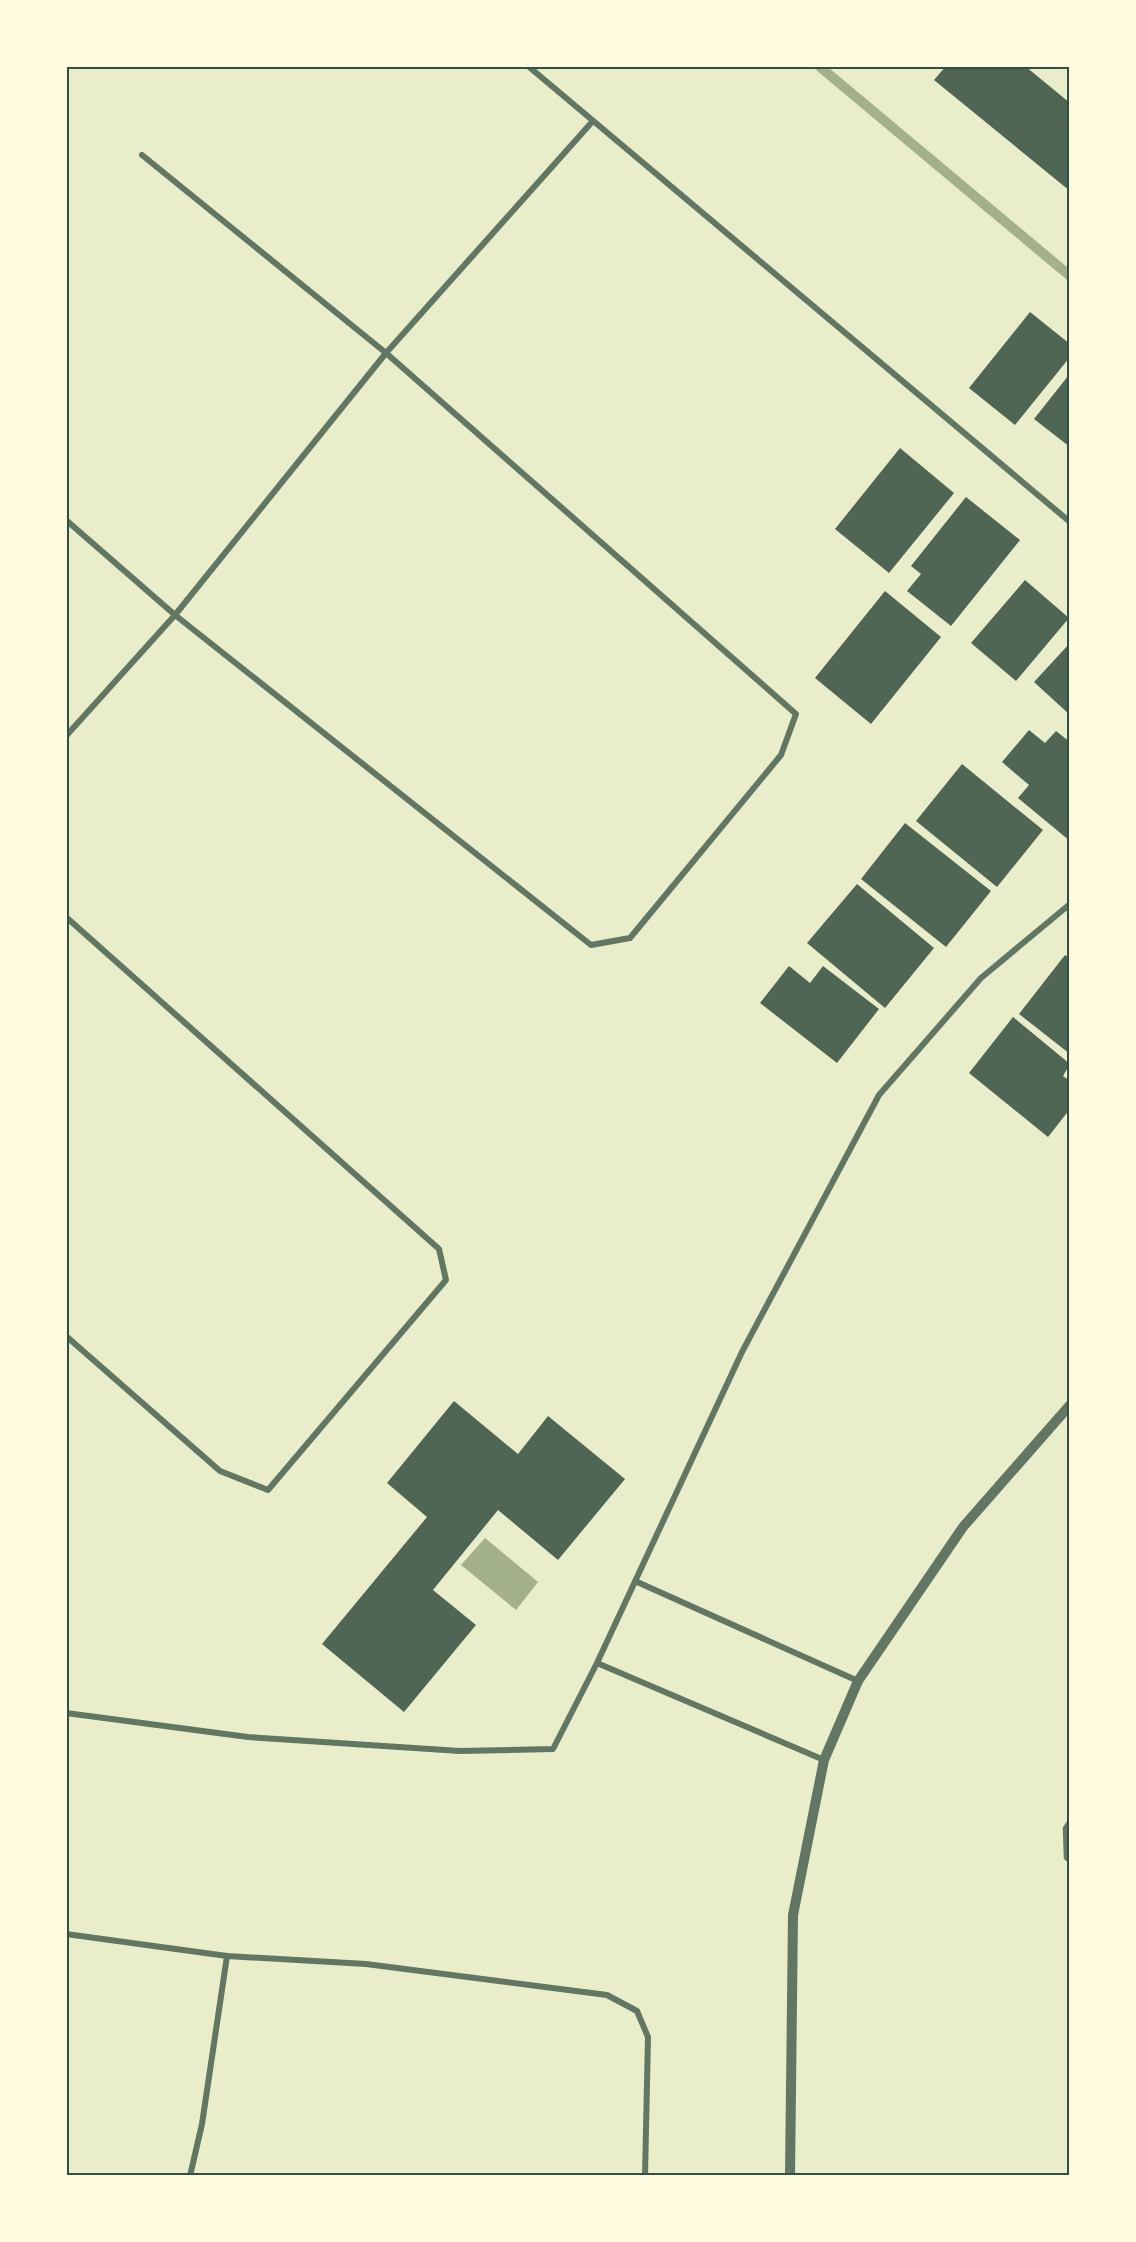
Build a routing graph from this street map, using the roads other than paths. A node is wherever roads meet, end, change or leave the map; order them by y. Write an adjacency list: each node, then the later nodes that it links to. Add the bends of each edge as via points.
1 (528, 66): 2 (street)
2 (592, 122): 4 (street); 6 (street)
3 (142, 155): 4 (street)
4 (386, 353): 7 (street); 7 (street, via 796,714 781,755 630,938 591,945)
5 (66, 520): 7 (street)
6 (1070, 522)
7 (175, 615): 8 (street)
8 (66, 736)
9 (1070, 904): 13 (street, via 981,978 879,1095 742,1352)
10 (66, 916): 11 (street, via 439,1249 446,1280 268,1490 220,1471)
11 (66, 1336)
12 (1070, 1406): 15 (street, via 963,1527)
13 (635, 1581): 14 (street); 15 (street)
14 (597, 1663): 16 (street, via 553,1749 460,1751 248,1737); 17 (street)
15 (858, 1681): 17 (street)
16 (66, 1713)
17 (824, 1760): 24 (street, via 793,1915)
18 (1070, 1821): 19 (lane, via 1065,1828 1066,1858)
19 (1070, 1861)
20 (66, 1934): 21 (street)
21 (227, 1956): 22 (street, via 202,2124); 23 (street, via 366,1964 607,1995 637,2011 648,2037)
22 (190, 2176)
23 (645, 2176)
24 (790, 2176)

